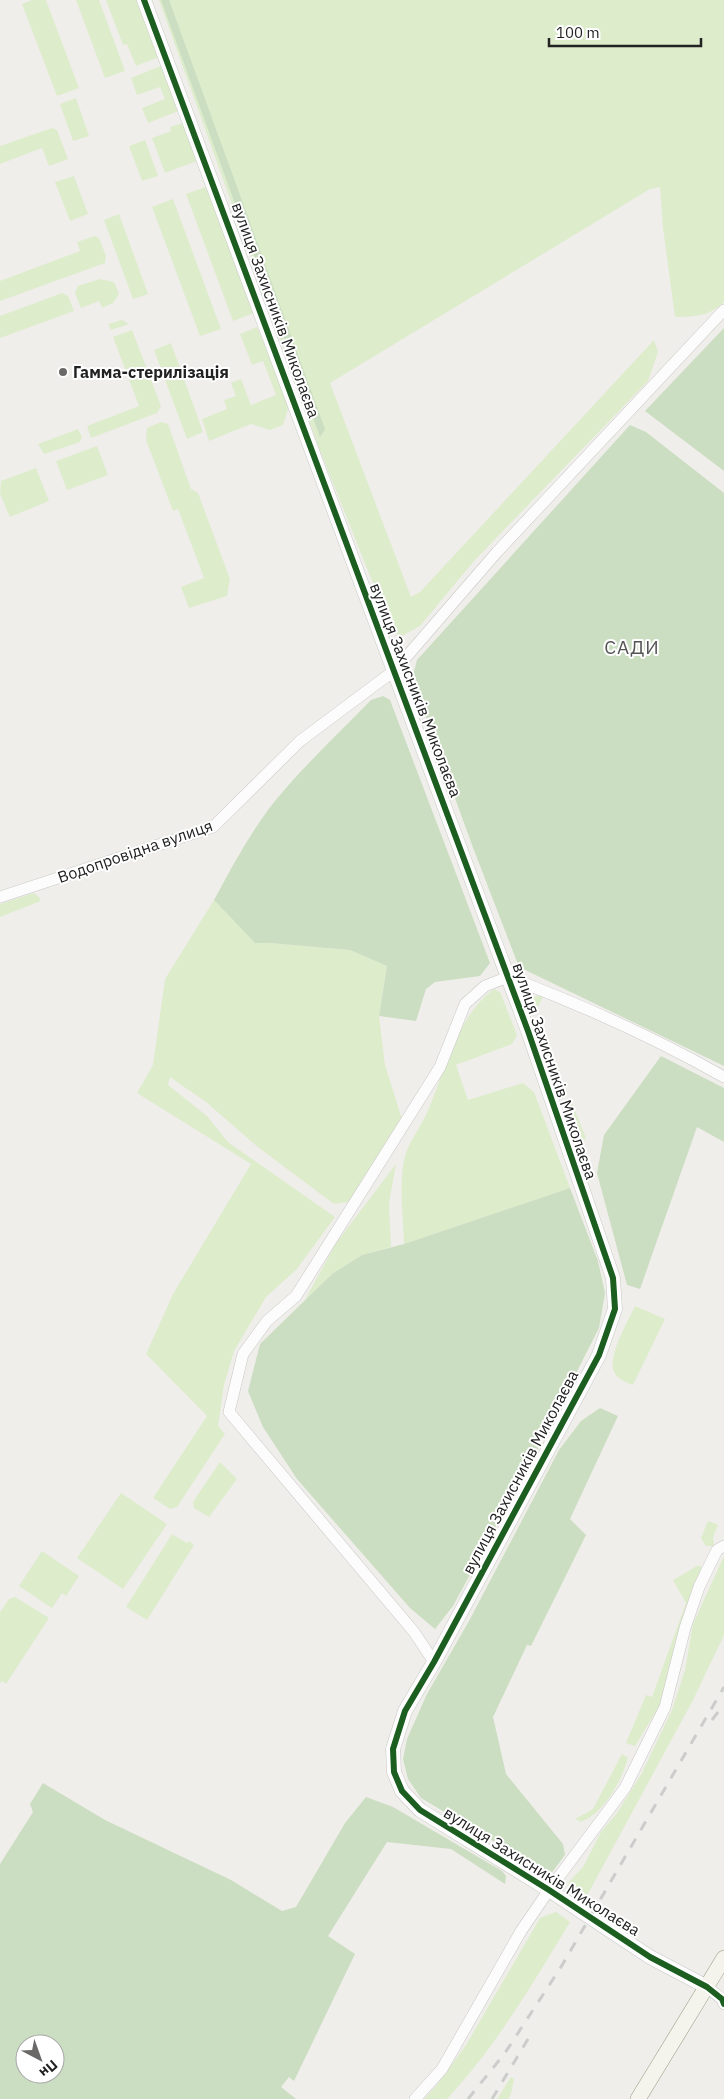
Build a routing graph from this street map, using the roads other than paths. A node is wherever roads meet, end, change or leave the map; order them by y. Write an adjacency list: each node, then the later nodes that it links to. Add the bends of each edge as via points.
1 (144, 0): 3 (street, вулиця Захисників Миколаєва)
2 (724, 310): 3 (street, Водопровідна вулиця, via 497,552)
3 (395, 670): 4 (street, Водопровідна вулиця, via 300,741 213,827); 5 (street, вулиця Захисників Миколаєва)
4 (0, 897)
5 (508, 976): 6 (street, via 694,1059); 8 (street, вулиця Захисників Миколаєва, via 613,1278 615,1309 599,1355); 8 (street, via 485,986 465,1004 430,1085 296,1296 267,1321 243,1354 229,1412 414,1632)
6 (724, 1077)
7 (724, 1546): 9 (street, via 717,1550 699,1587 665,1707 625,1788)
8 (434, 1662): 9 (street, вулиця Захисників Миколаєва, via 405,1711 393,1749 394,1772 402,1791 420,1810)
9 (549, 1890): 11 (street, вулиця Захисників Миколаєва, via 650,1956); 13 (street, via 521,1931 442,2069)
10 (724, 1958): 11 (main road)
11 (707, 1987): 12 (street); 14 (main road)
12 (724, 2004)
13 (415, 2099)
14 (638, 2099)

